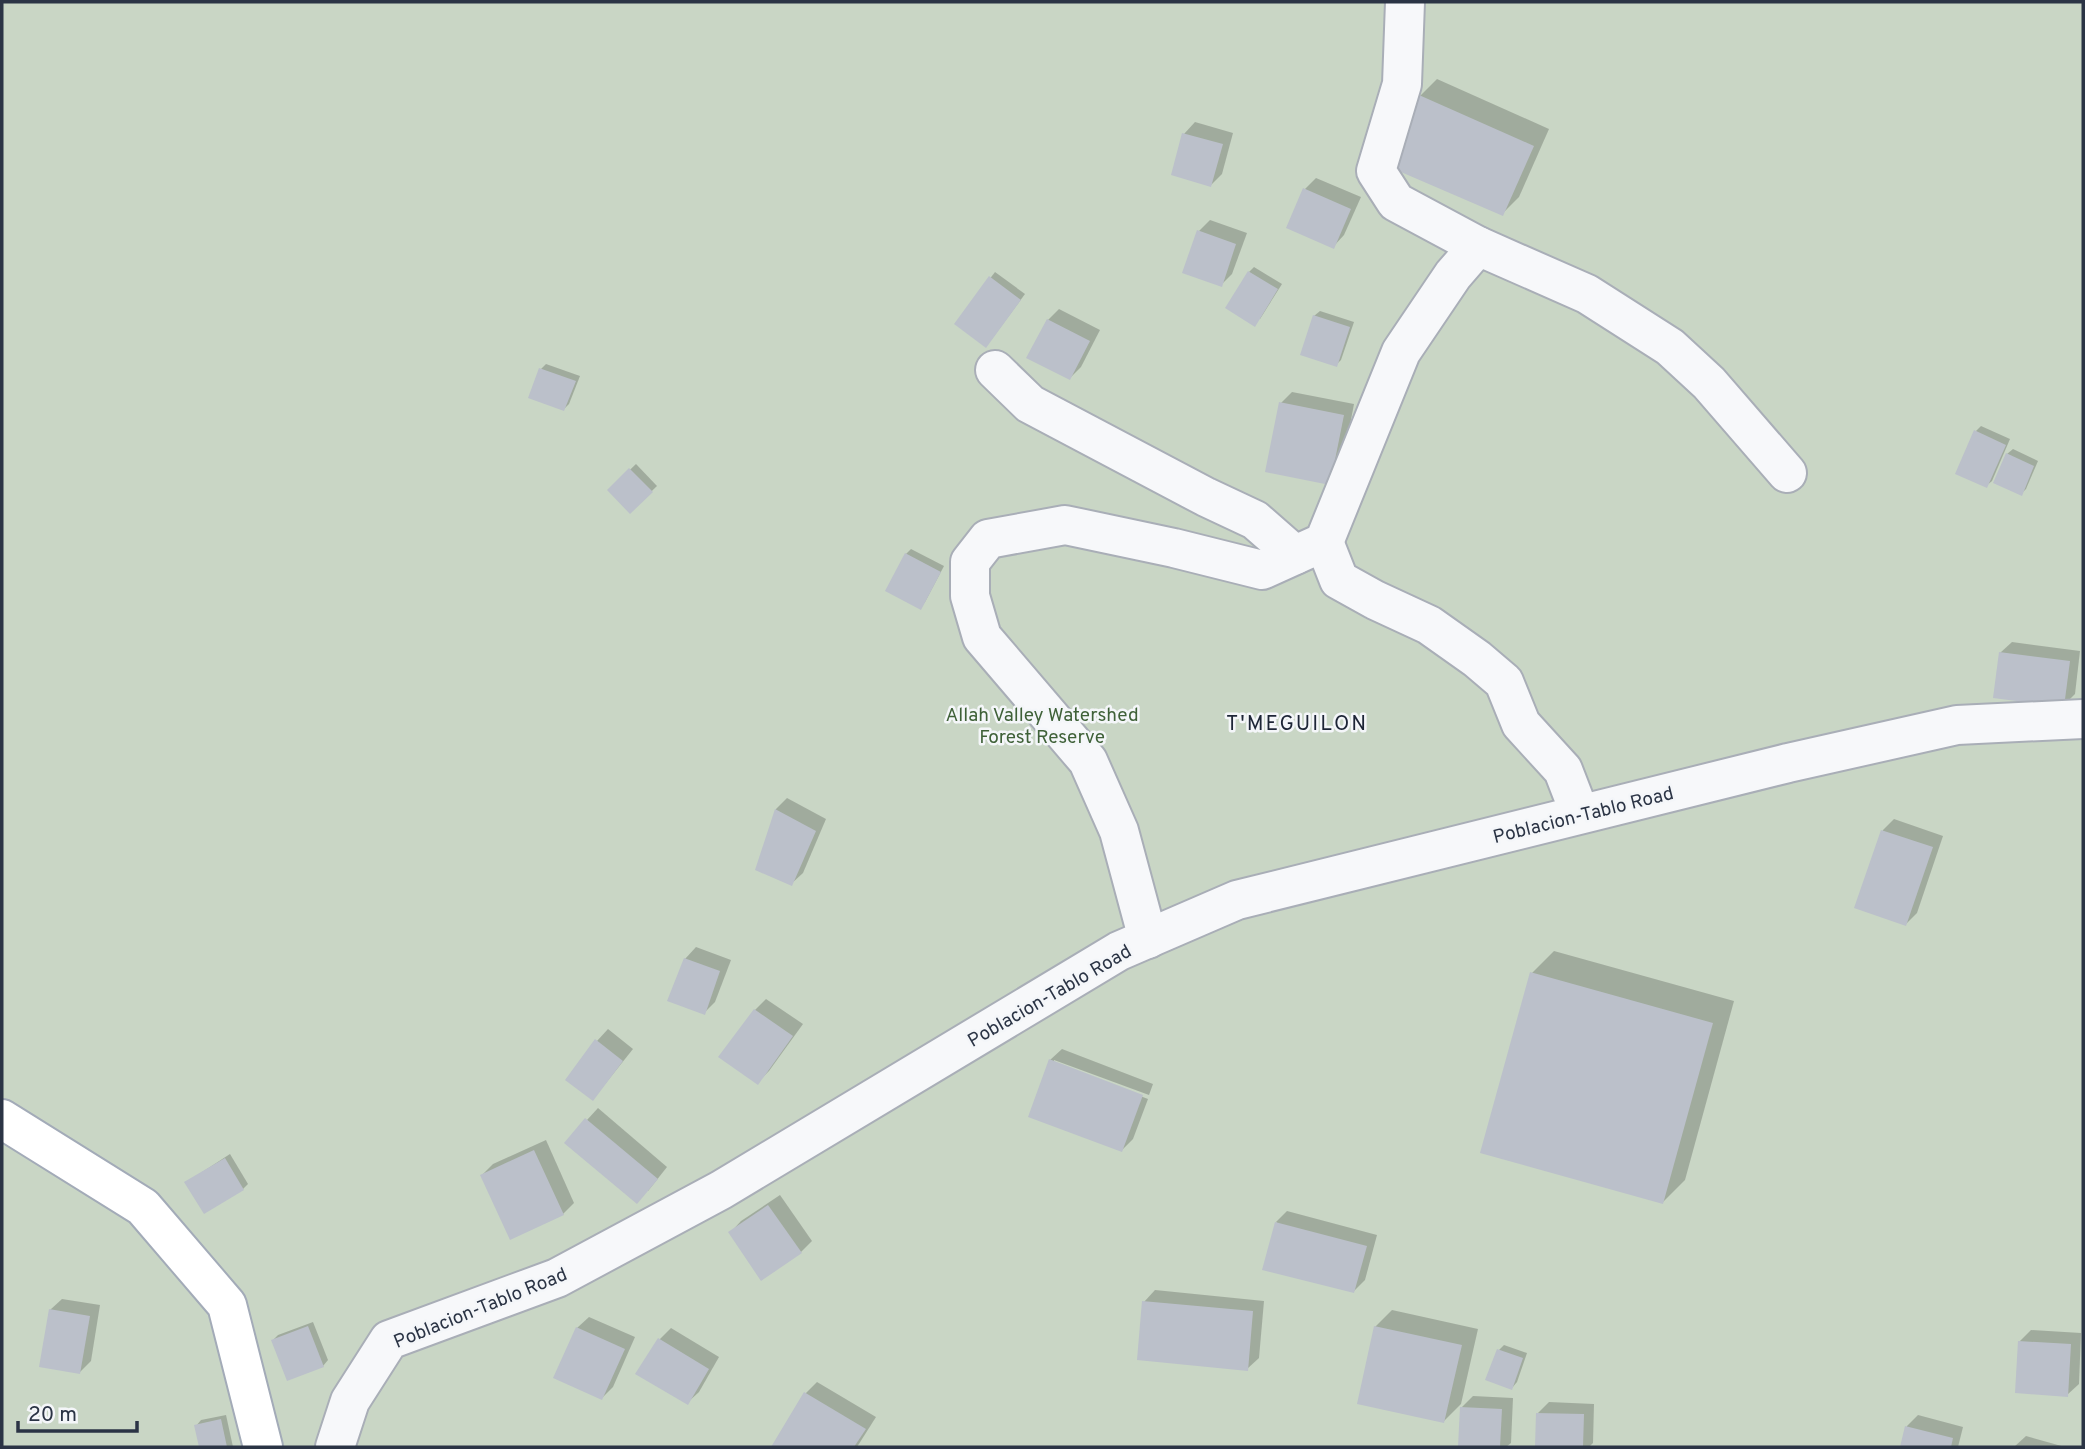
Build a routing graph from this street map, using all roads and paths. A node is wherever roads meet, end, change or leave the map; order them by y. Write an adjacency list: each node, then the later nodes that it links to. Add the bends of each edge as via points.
1 (1405, 2): 2 (street, via 1402,84 1376,171 1396,202)
2 (1478, 246): 4 (street, via 1587,293 1670,347 1709,383); 5 (street, via 1401,352)
3 (995, 370): 5 (street, via 1031,404)
4 (1787, 473)
5 (1310, 549): 7 (street, via 1339,580 1429,625 1504,682 1521,724 1563,770); 8 (street, via 1262,570 1065,525 988,539 970,562 970,596 982,637 1088,761 1119,831)
6 (2083, 719): 7 (street, Poblacion-Tablo Road, via 1957,725)
7 (1580, 814): 8 (street, Poblacion-Tablo Road, via 1237,900)
8 (1148, 939): 11 (street, Poblacion-Tablo Road, via 1119,951 721,1190 557,1278 389,1340 350,1401)
9 (2, 1119): 10 (main road, via 143,1207 227,1305)
10 (263, 1447)
11 (335, 1447)

